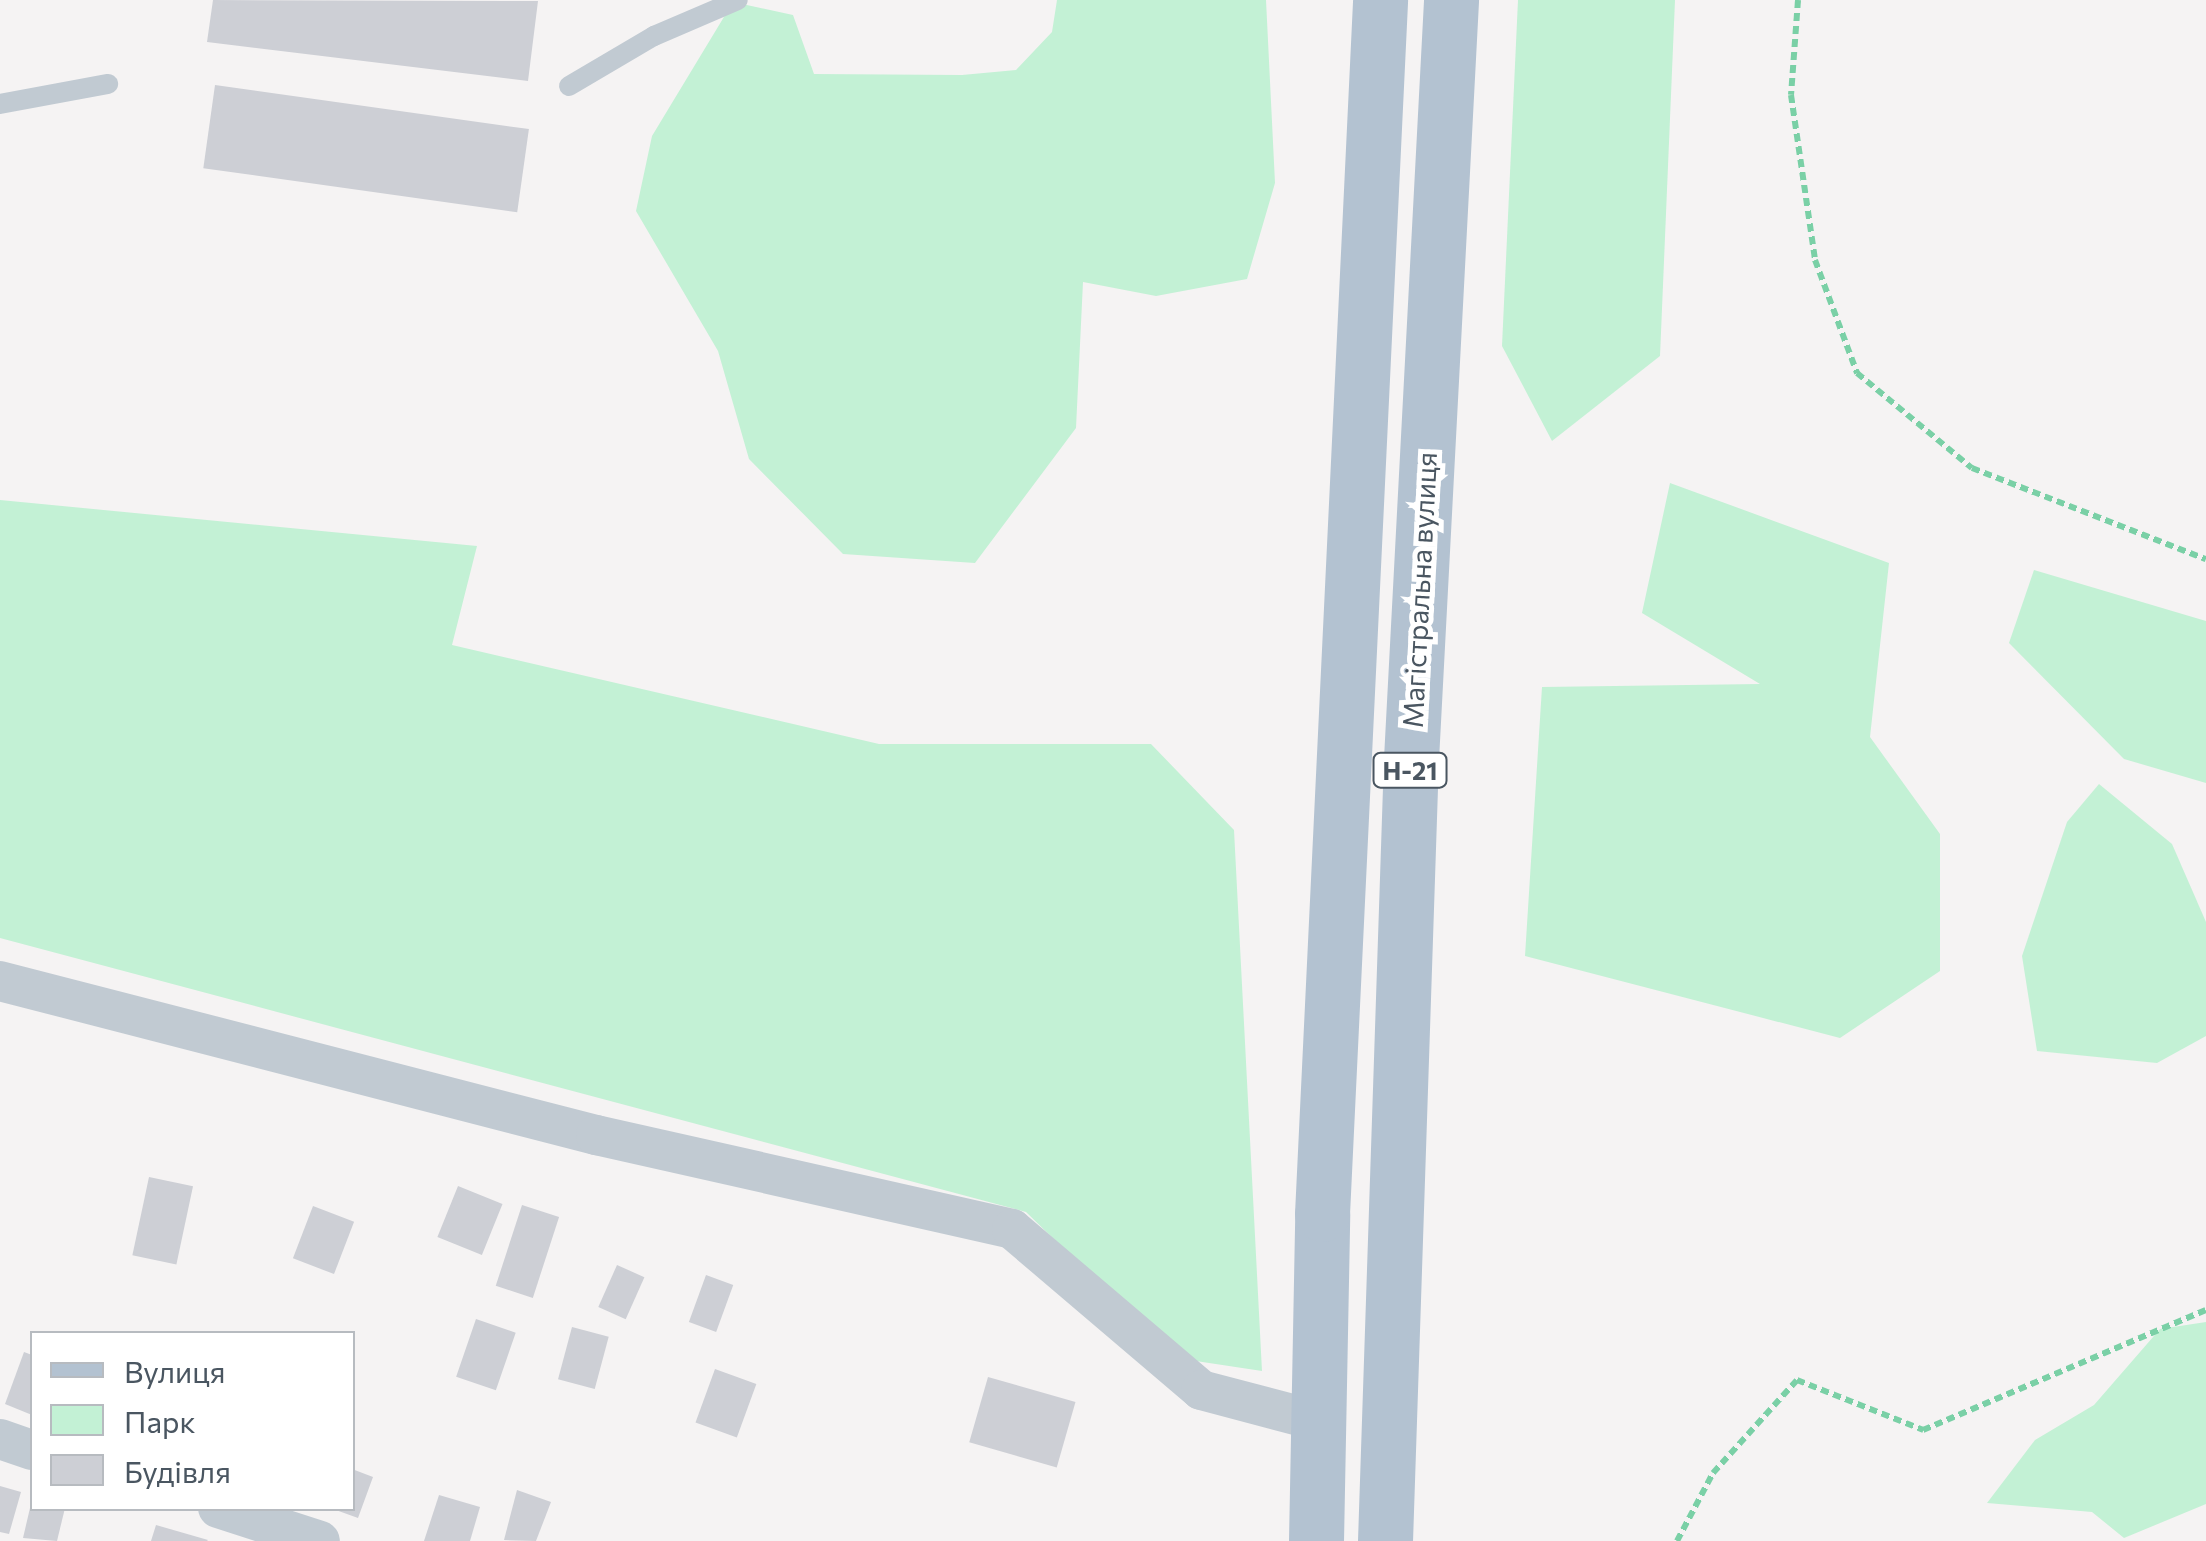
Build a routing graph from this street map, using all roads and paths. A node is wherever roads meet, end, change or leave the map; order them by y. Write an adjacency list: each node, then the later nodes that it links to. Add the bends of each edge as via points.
1 (738, 0): 6 (lane, via 654,36)
2 (1380, 0): 11 (main road, Н-21, via 1331,1008)
3 (1450, 0): 17 (main road, Магістральна вулиця / Н-21, via 1410,759)
4 (1798, 0): 8 (path, via 1792,96 1816,260 1857,373 1972,468)
5 (108, 84): 7 (lane)
6 (569, 86)
7 (0, 104)
8 (2206, 559)
9 (0, 981): 11 (street, via 596,1135 1012,1229 1201,1390)
10 (2206, 1310): 18 (path, via 1924,1430 1797,1380 1712,1473)
11 (1318, 1421): 16 (main road, Н-21)
12 (0, 1439): 13 (street)
13 (30, 1449)
14 (227, 1511): 15 (street)
15 (320, 1541)
16 (1316, 1541)
17 (1385, 1541)
18 (1677, 1541)

